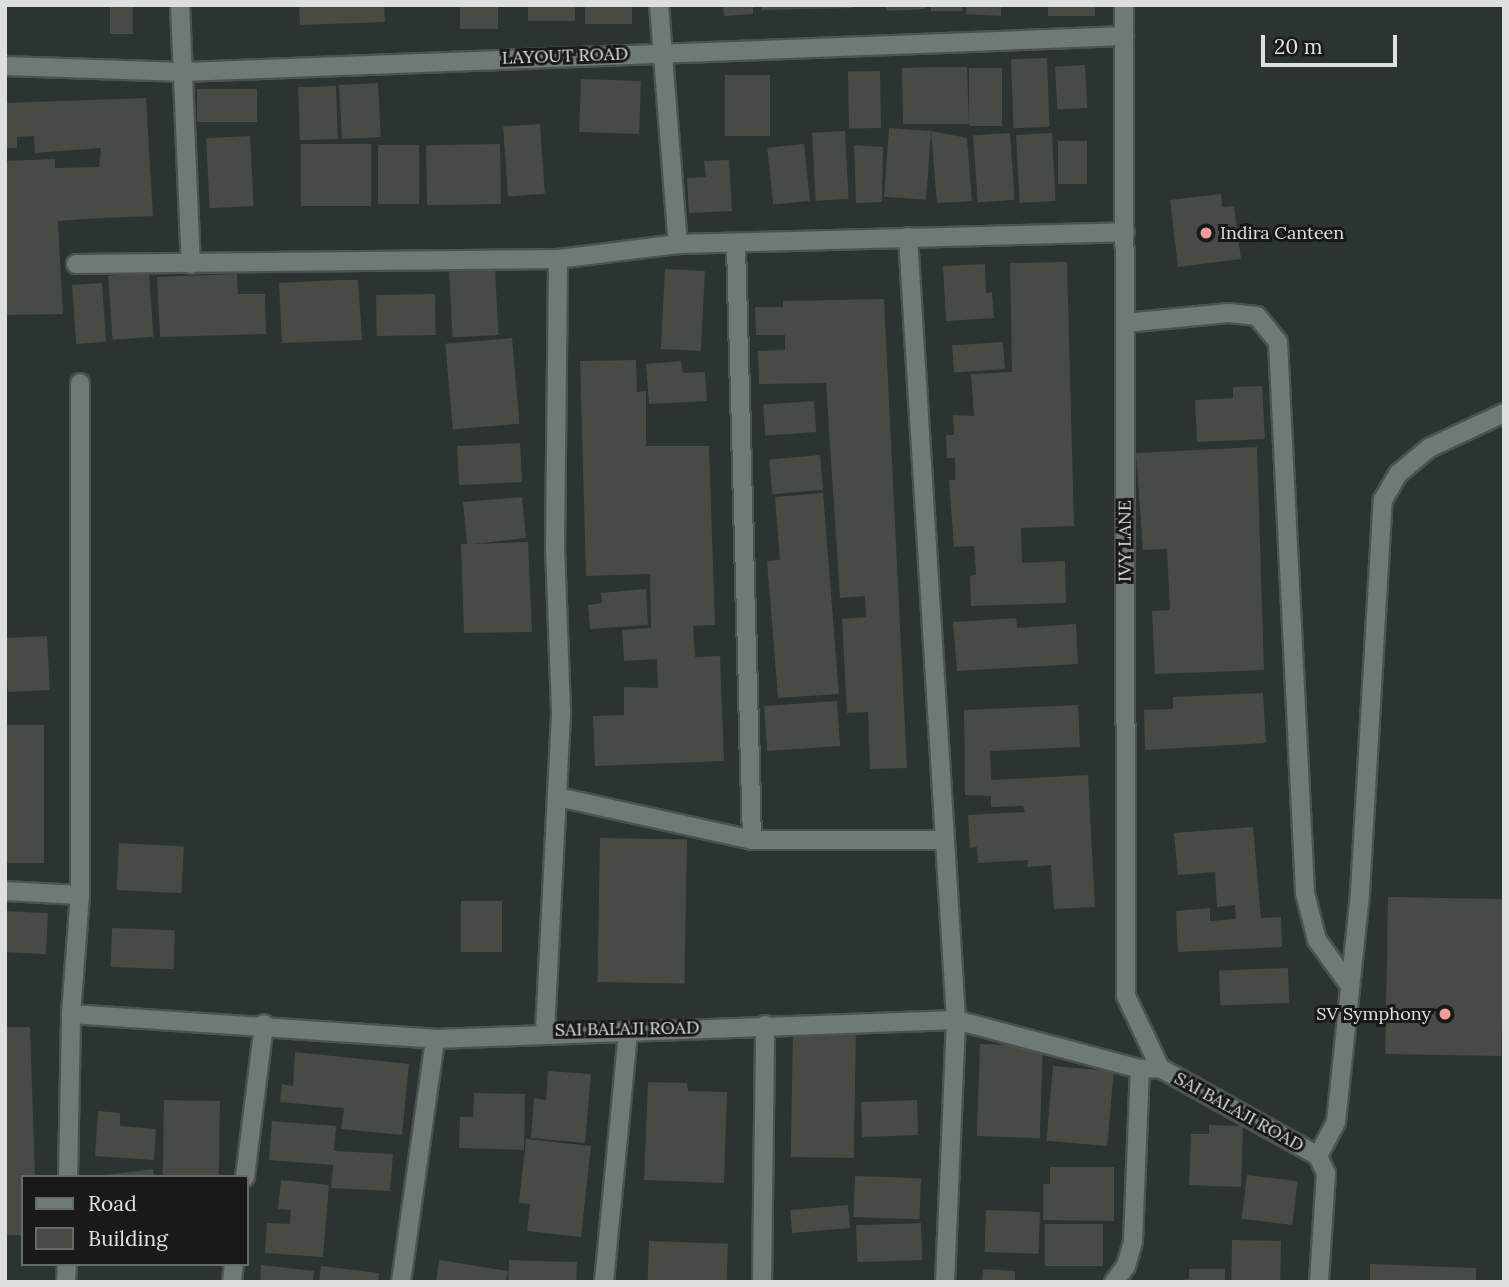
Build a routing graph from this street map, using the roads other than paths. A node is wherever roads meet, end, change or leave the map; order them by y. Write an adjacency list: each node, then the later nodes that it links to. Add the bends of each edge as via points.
1 (180, 5): 7 (street)
2 (659, 5): 5 (street)
3 (1124, 5): 4 (street, IVY LANE)
4 (1124, 36): 5 (street, LAYOUT ROAD); 8 (street, IVY LANE)
5 (661, 52): 7 (street, LAYOUT ROAD); 10 (street)
6 (5, 66): 7 (street, LAYOUT ROAD)
7 (184, 72): 14 (street)
8 (1125, 232): 9 (street); 15 (street, IVY LANE)
9 (908, 237): 11 (street); 20 (street)
10 (678, 244): 11 (street); 12 (street)
11 (736, 244): 19 (street)
12 (558, 259): 14 (street); 18 (street)
13 (76, 264): 14 (street)
14 (191, 264)
15 (1125, 323): 23 (street, via 1257,316 1278,342 1305,893 1317,940); 31 (street, IVY LANE, via 1126,996)
16 (80, 383): 22 (street)
17 (1504, 413): 23 (street, via 1480,420 1429,448 1398,474 1383,499)
18 (558, 797): 19 (street); 28 (street)
19 (752, 839): 20 (street)
20 (943, 840): 25 (street)
21 (5, 891): 22 (street)
22 (80, 895): 24 (street)
23 (1350, 986): 33 (street, via 1336,1122)
24 (71, 1014): 26 (street, SAI BALAJI ROAD); 34 (street)
25 (956, 1020): 27 (street, SAI BALAJI ROAD); 32 (street, SAI BALAJI ROAD); 39 (street)
26 (264, 1024): 30 (street, SAI BALAJI ROAD); 35 (street)
27 (765, 1025): 29 (street, SAI BALAJI ROAD); 38 (street)
28 (545, 1031): 29 (street, SAI BALAJI ROAD); 30 (street, SAI BALAJI ROAD)
29 (628, 1031): 37 (street)
30 (435, 1039): 36 (street)
31 (1160, 1068): 32 (street, SAI BALAJI ROAD); 33 (street, SAI BALAJI ROAD)
32 (1140, 1069): 40 (street, via 1133,1241 1126,1266)
33 (1318, 1156): 41 (street, via 1326,1173)
34 (68, 1175)
35 (245, 1175)
36 (401, 1282)
37 (604, 1282)
38 (762, 1282)
39 (945, 1282)
40 (1114, 1282)
41 (1319, 1282)

